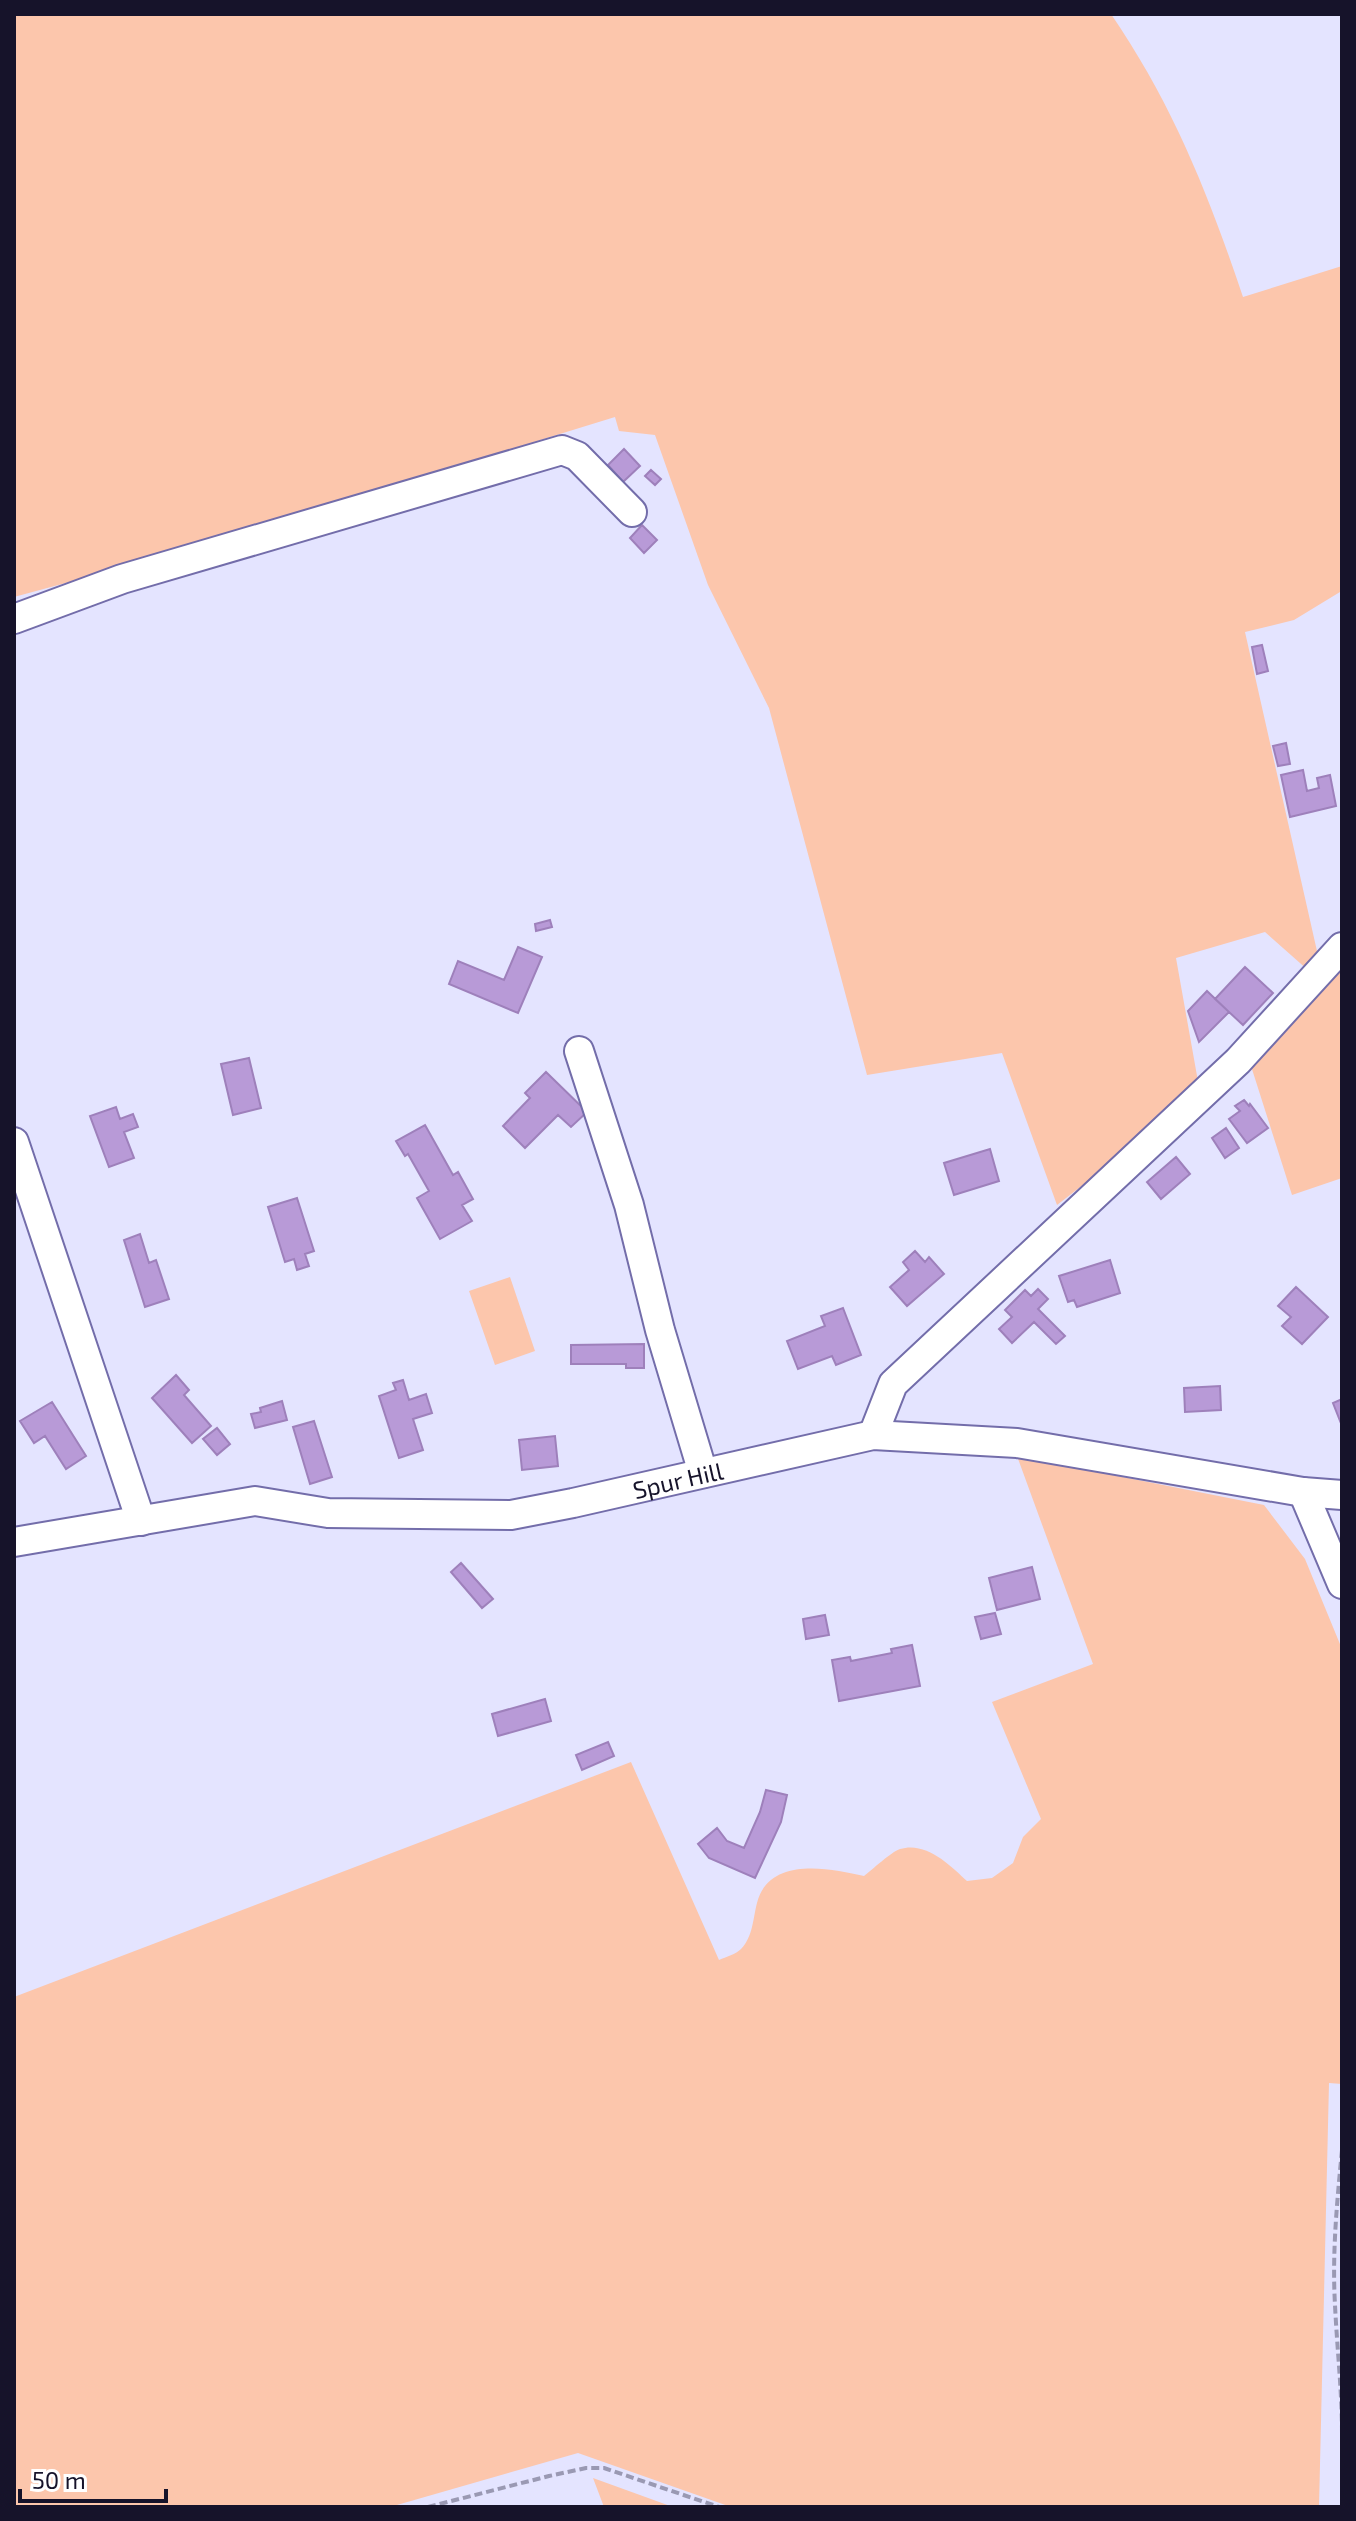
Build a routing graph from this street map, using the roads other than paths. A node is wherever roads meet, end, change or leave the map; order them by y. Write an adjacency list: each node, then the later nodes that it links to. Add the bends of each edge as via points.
1 (632, 512): 2 (street, via 577,456 562,450 122,579)
2 (14, 619)
3 (1342, 947): 6 (street, via 1238,1061 893,1384)
4 (579, 1051): 7 (street, via 629,1205)
5 (14, 1142): 10 (street)
6 (873, 1435): 7 (street, Spur Hill); 8 (street, Spur Hill, via 1017,1443)
7 (703, 1473): 10 (street, Spur Hill, via 495,1516 328,1513 255,1501)
8 (1303, 1492): 9 (street, Spur Hill); 12 (street)
9 (1342, 1495)
10 (141, 1521): 11 (street, Spur Hill)
11 (14, 1542)
12 (1342, 1584)

